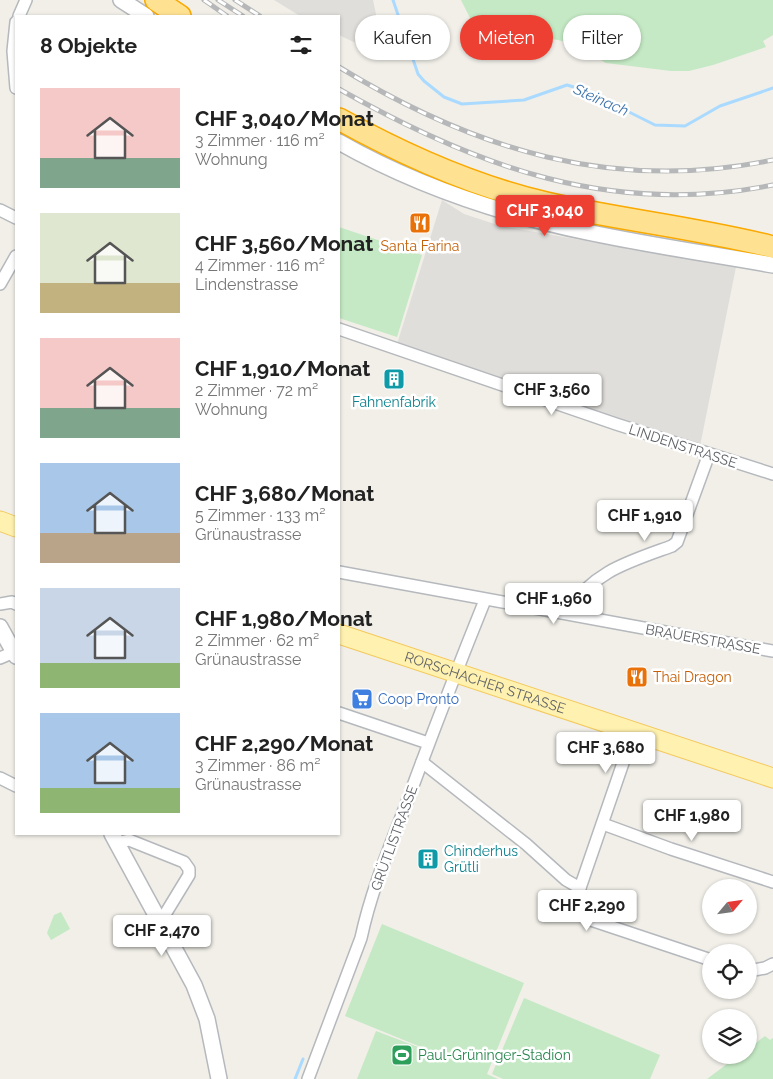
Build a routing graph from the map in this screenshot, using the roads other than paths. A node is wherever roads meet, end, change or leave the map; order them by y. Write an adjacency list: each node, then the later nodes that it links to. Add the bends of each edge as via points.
1 (26, 0): 4 (street)
2 (121, 0): 5 (street)
3 (156, 0): 6 (highway)
4 (19, 15)
5 (144, 15)
6 (178, 15)
7 (15, 30): 8 (street)
8 (15, 79)
9 (340, 120): 13 (highway, via 423,162 484,185 553,204)
10 (340, 143): 15 (street, via 398,172 516,215 586,232)
11 (0, 210): 12 (street)
12 (15, 218)
13 (773, 247)
14 (15, 258): 16 (street)
15 (773, 265)
16 (0, 284)
17 (340, 329): 18 (street, LINDENSTRASSE)
18 (709, 454): 19 (street, LINDENSTRASSE); 26 (street, via 678,542 620,565 596,579)
19 (773, 474)
20 (0, 521): 21 (main road)
21 (15, 527)
22 (340, 572): 23 (street, BRAUERSTRASSE)
23 (485, 600): 26 (street, BRAUERSTRASSE); 31 (street, GRÜTLISTRASSE)
24 (0, 604): 25 (street)
25 (15, 604)
26 (565, 613): 29 (street, BRAUERSTRASSE)
27 (0, 627): 30 (street)
28 (340, 634): 31 (main road, RORSCHACHER STRASSE)
29 (773, 651)
30 (10, 655)
31 (456, 672): 33 (main road, RORSCHACHER STRASSE); 34 (street, GRÜTLISTRASSE)
32 (340, 713): 34 (street)
33 (634, 731): 37 (main road, RORSCHACHER STRASSE); 39 (street)
34 (428, 743): 35 (street, GRÜTLISTRASSE)
35 (422, 762): 42 (street); 48 (street, GRÜTLISTRASSE)
36 (0, 778): 38 (street)
37 (773, 778)
38 (15, 786)
39 (603, 824): 41 (street); 42 (street)
40 (114, 838): 43 (street); 43 (street, via 129,840 187,865 189,875 164,916)
41 (773, 882)
42 (580, 888): 44 (street, via 578,906 587,918)
43 (162, 925): 47 (street, via 194,985 207,1019)
44 (702, 957)
45 (773, 964): 46 (street)
46 (757, 970)
47 (219, 1079)
48 (308, 1079)

